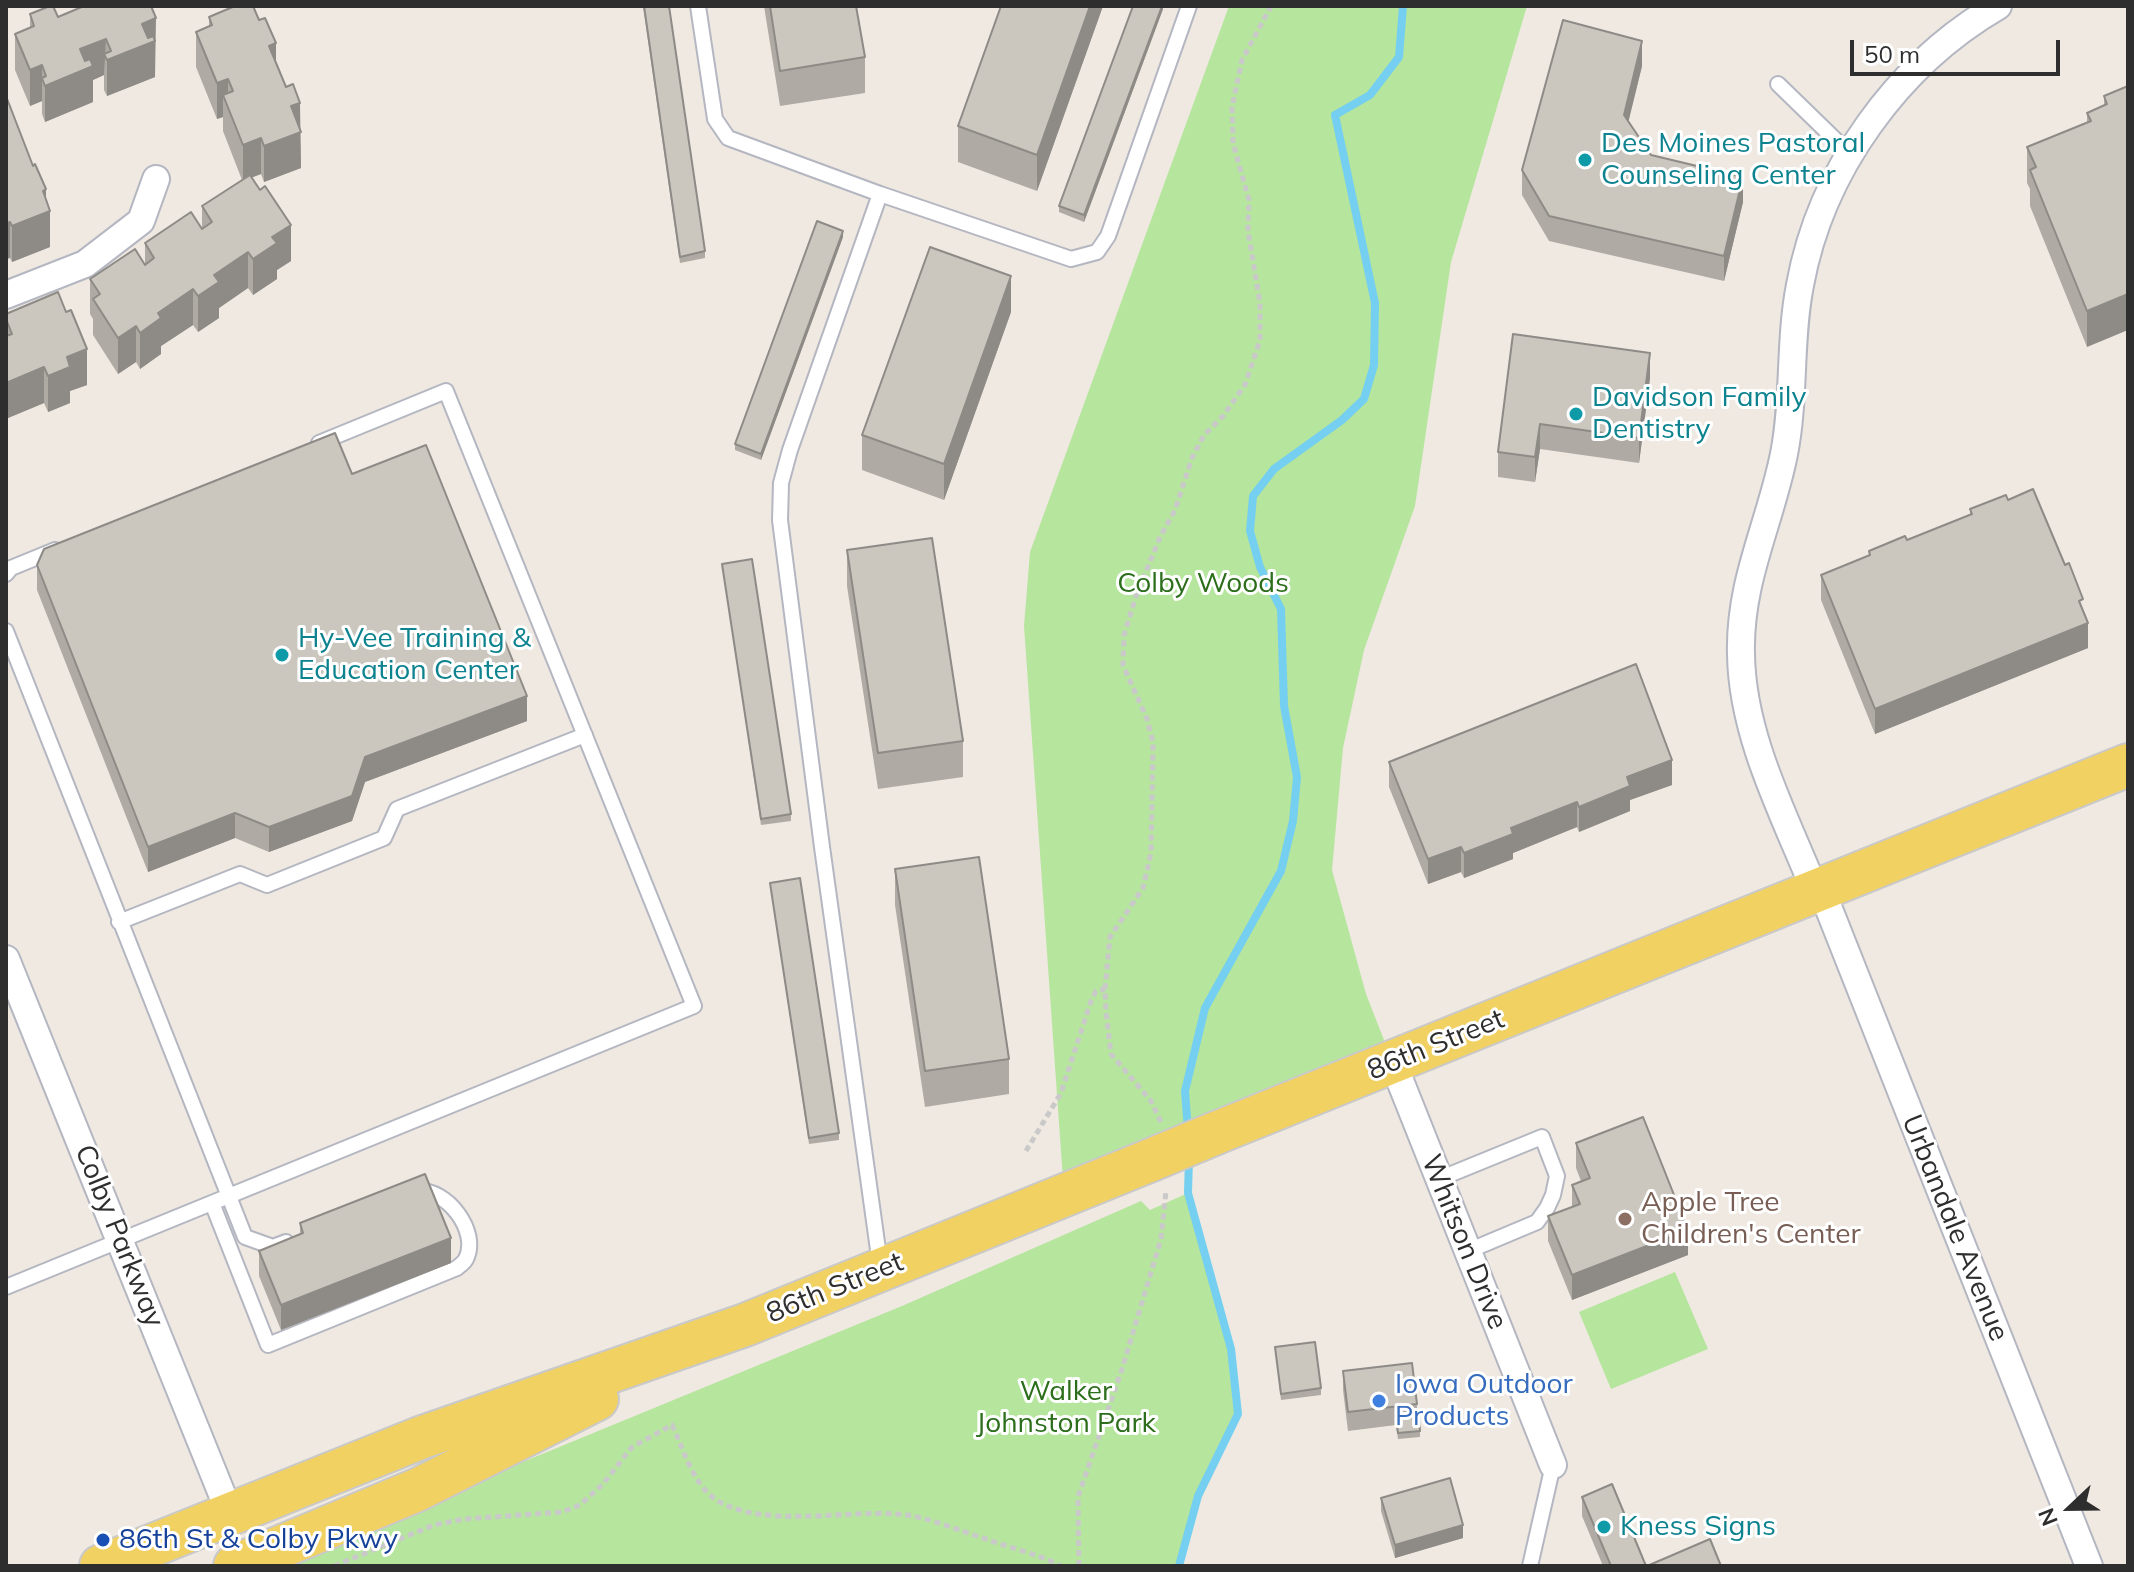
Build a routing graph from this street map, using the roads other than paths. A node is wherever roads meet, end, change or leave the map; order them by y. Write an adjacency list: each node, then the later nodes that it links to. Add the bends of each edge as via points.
1 (698, 6): 7 (lane, via 715,119 728,138)
2 (1189, 6): 7 (lane, via 1108,236 1097,252 1071,259)
3 (1991, 8): 5 (street, Urbandale Avenue, via 1932,53 1893,93)
4 (1778, 84): 5 (lane)
5 (1851, 155): 15 (street, Urbandale Avenue, via 1814,232 1800,283 1788,434 1750,567 1743,611 1746,704 1764,764)
6 (156, 179): 8 (street, via 141,221 97,256)
7 (880, 194): 26 (lane, via 790,450 781,483 780,520)
8 (6, 295)
9 (301, 450): 13 (lane, via 446,391)
10 (69, 544): 11 (lane)
11 (6, 574)
12 (6, 631): 16 (lane)
13 (585, 735): 16 (lane, via 397,809 384,838 267,885 240,874); 21 (lane, via 694,1006)
14 (2128, 765): 15 (main road, 86th Street)
15 (1818, 890): 18 (main road, 86th Street); 32 (street, Urbandale Avenue)
16 (119, 922): 21 (lane)
17 (6, 959): 24 (street, Colby Parkway)
18 (1393, 1063): 19 (street, Whitson Drive); 26 (main road, 86th Street, bridge)
19 (1439, 1179): 25 (street, Whitson Drive); 25 (lane, via 1542,1137 1557,1176 1537,1222)
20 (406, 1195): 22 (lane, via 421,1190 449,1201 469,1243 467,1259 457,1268 268,1345)
21 (229, 1196): 22 (lane); 23 (lane, via 245,1237 273,1247)
22 (212, 1203): 24 (lane)
23 (304, 1235)
24 (121, 1240): 27 (lane); 29 (street, Colby Parkway)
25 (1468, 1251): 28 (street, Whitson Drive)
26 (881, 1269): 29 (main road, 86th Street, via 745,1325 420,1438)
27 (6, 1287)
28 (1553, 1465): 31 (lane)
29 (240, 1547): 30 (main road, 86th Street)
30 (101, 1566)
31 (1530, 1566)
32 (2089, 1566)

